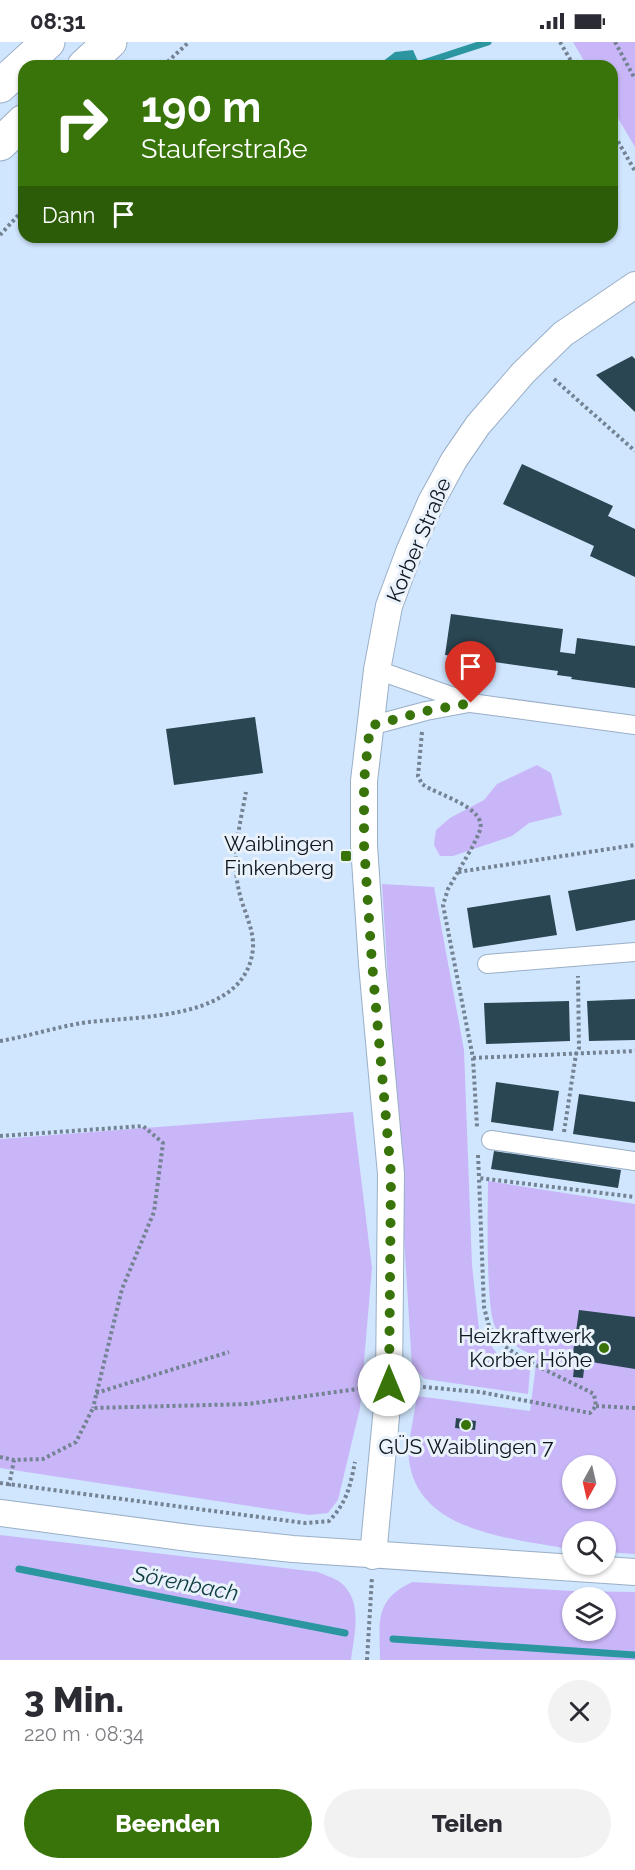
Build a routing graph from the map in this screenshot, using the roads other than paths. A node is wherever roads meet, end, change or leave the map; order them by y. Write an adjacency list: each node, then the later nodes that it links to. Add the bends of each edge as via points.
1 (48, 42): 3 (highway)
2 (110, 42): 4 (highway)
3 (28, 60)
4 (90, 60)
5 (18, 70): 6 (highway)
6 (0, 86)
7 (18, 127): 8 (highway)
8 (0, 144)
9 (635, 285): 10 (street, Korber Straße, via 563,334 502,396 454,460 431,502 389,606)
10 (377, 669): 11 (street); 13 (street, Korber Straße)
11 (471, 703): 12 (street); 13 (street)
12 (635, 725)
13 (370, 726): 19 (street, Korber Straße, via 364,781 364,845 391,1174 376,1390)
14 (635, 952): 15 (street)
15 (487, 964)
16 (482, 1143): 17 (street)
17 (635, 1161)
18 (2, 1514): 19 (street)
19 (373, 1556): 20 (street)
20 (635, 1572)

